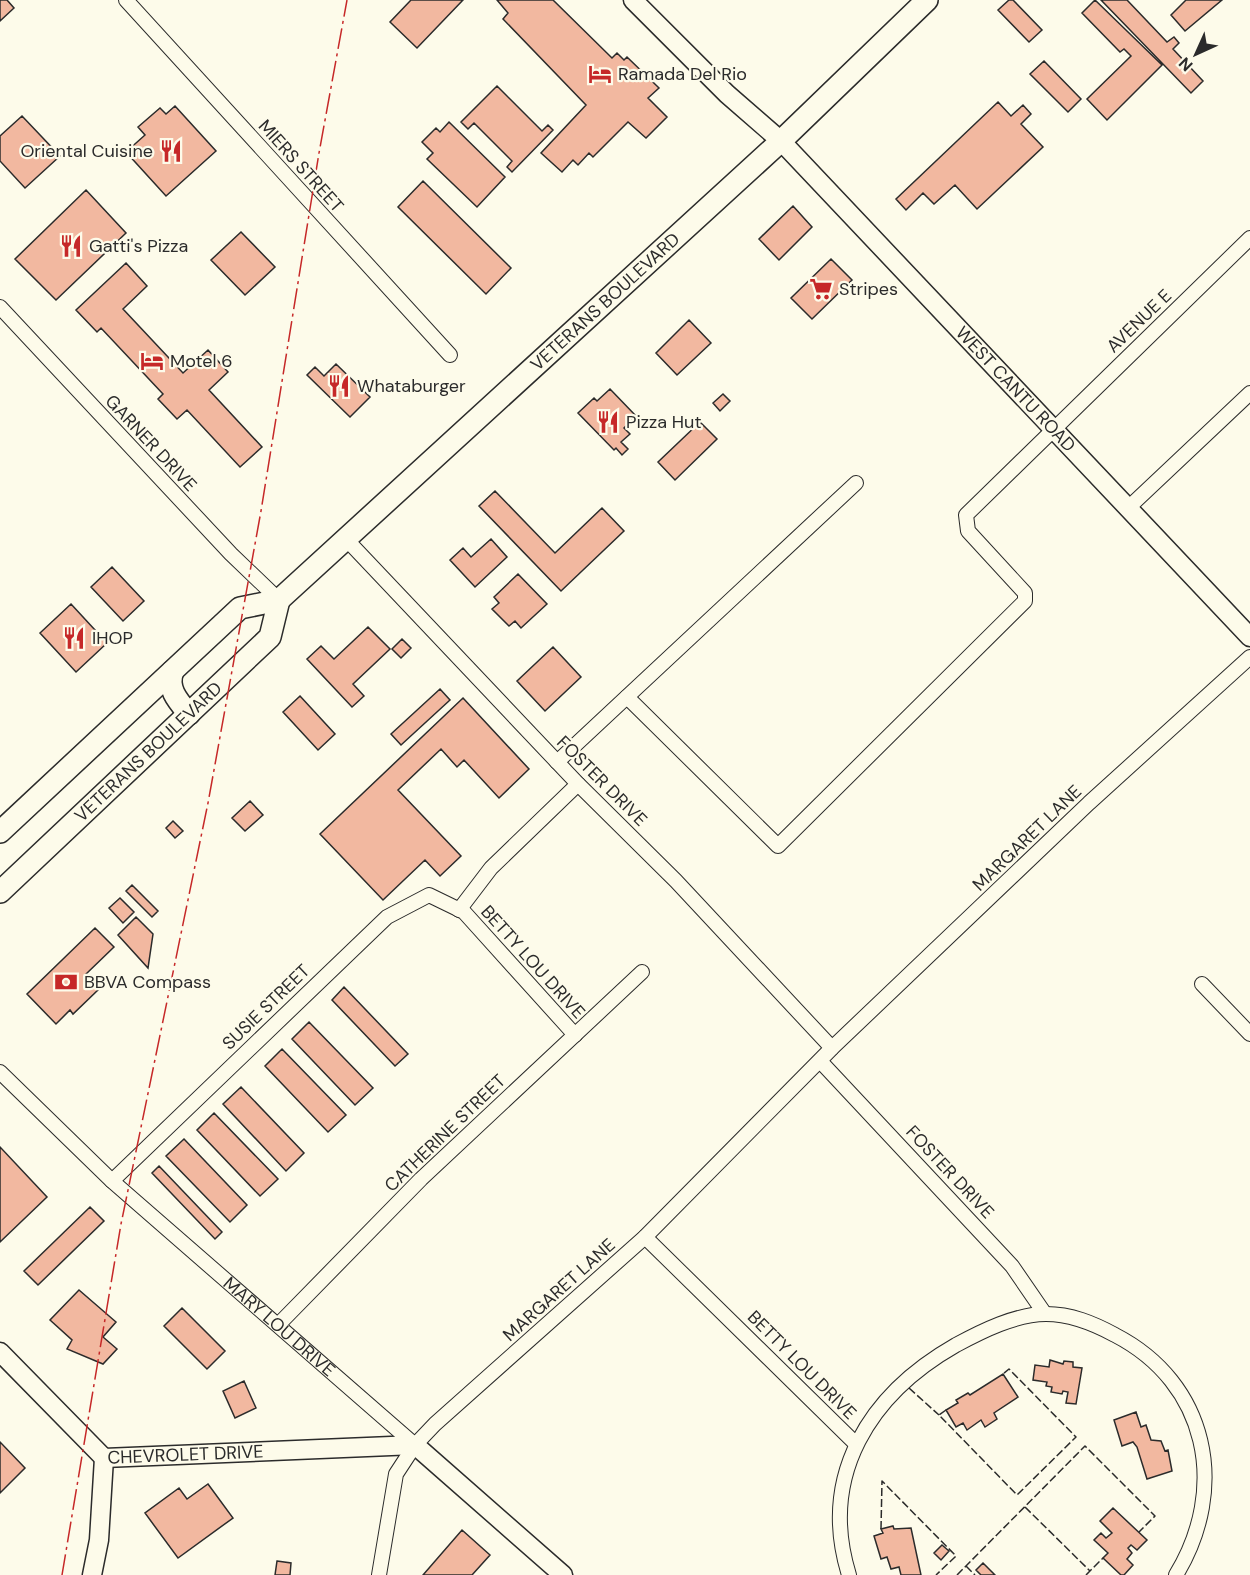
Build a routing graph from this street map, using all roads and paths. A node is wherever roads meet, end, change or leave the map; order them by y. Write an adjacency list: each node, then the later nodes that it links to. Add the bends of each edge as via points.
1 (126, 0): 7 (street, MIERS STREET)
2 (633, 0): 4 (street, WEST CANTU ROAD, via 727,94)
3 (927, 0): 4 (main road, VETERANS BOULEVARD)
4 (781, 141): 9 (street, WEST CANTU ROAD); 12 (main road, VETERANS BOULEVARD)
5 (1250, 238): 9 (street, AVENUE E)
6 (0, 307): 13 (street, GARNER DRIVE, via 231,554)
7 (450, 355)
8 (1250, 393): 11 (street)
9 (1052, 429): 11 (street, WEST CANTU ROAD); 17 (street, AVENUE E, via 966,515 968,531 1025,593 1026,600 778,846)
10 (856, 483): 17 (street)
11 (1127, 509): 14 (street, WEST CANTU ROAD)
12 (346, 540): 13 (main road, VETERANS BOULEVARD); 19 (street, FOSTER DRIVE)
13 (279, 600): 16 (main road, via 240,608); 18 (main road, VETERANS BOULEVARD, via 270,637)
14 (1250, 637)
15 (1250, 657): 28 (street, MARGARET LANE)
16 (173, 671): 18 (main road, via 172,689); 21 (main road)
17 (627, 697): 19 (street)
18 (189, 714): 22 (main road, VETERANS BOULEVARD)
19 (557, 762): 20 (street, FOSTER DRIVE)
20 (578, 784): 23 (street, BETTY LOU DRIVE, via 491,868); 28 (street, FOSTER DRIVE, via 676,881)
21 (0, 832)
22 (0, 892)
23 (459, 910): 27 (street, BETTY LOU DRIVE); 31 (street, SUSIE STREET, via 429,895 387,917)
24 (642, 972): 27 (street, CATHERINE STREET)
25 (1202, 984): 26 (street)
26 (1250, 1034)
27 (575, 1035): 34 (street, CATHERINE STREET, via 422,1179)
28 (832, 1048): 29 (street, MARGARET LANE)
29 (821, 1062): 32 (street, MARGARET LANE); 33 (street, FOSTER DRIVE, via 1012,1266)
30 (0, 1072): 31 (street, MARY LOU DRIVE)
31 (112, 1181): 34 (street, MARY LOU DRIVE)
32 (645, 1237): 36 (street, BETTY LOU DRIVE); 37 (street, MARGARET LANE)
33 (1045, 1314): 36 (street, via 977,1333 940,1354 895,1390); 43 (street, via 1085,1320 1134,1345 1158,1364 1187,1401 1200,1440 1205,1478 1202,1518)
34 (279, 1324): 37 (street, MARY LOU DRIVE)
35 (0, 1352): 38 (street, CHEVROLET DRIVE)
36 (856, 1444): 42 (street, via 843,1483 839,1512 841,1546)
37 (415, 1445): 38 (street, CHEVROLET DRIVE); 40 (street, MARGARET LANE, via 396,1474); 41 (street, MARY LOU DRIVE)
38 (104, 1458): 39 (street, via 99,1540)
39 (92, 1575)
40 (379, 1575)
41 (563, 1575)
42 (849, 1575)
43 (1176, 1575)

